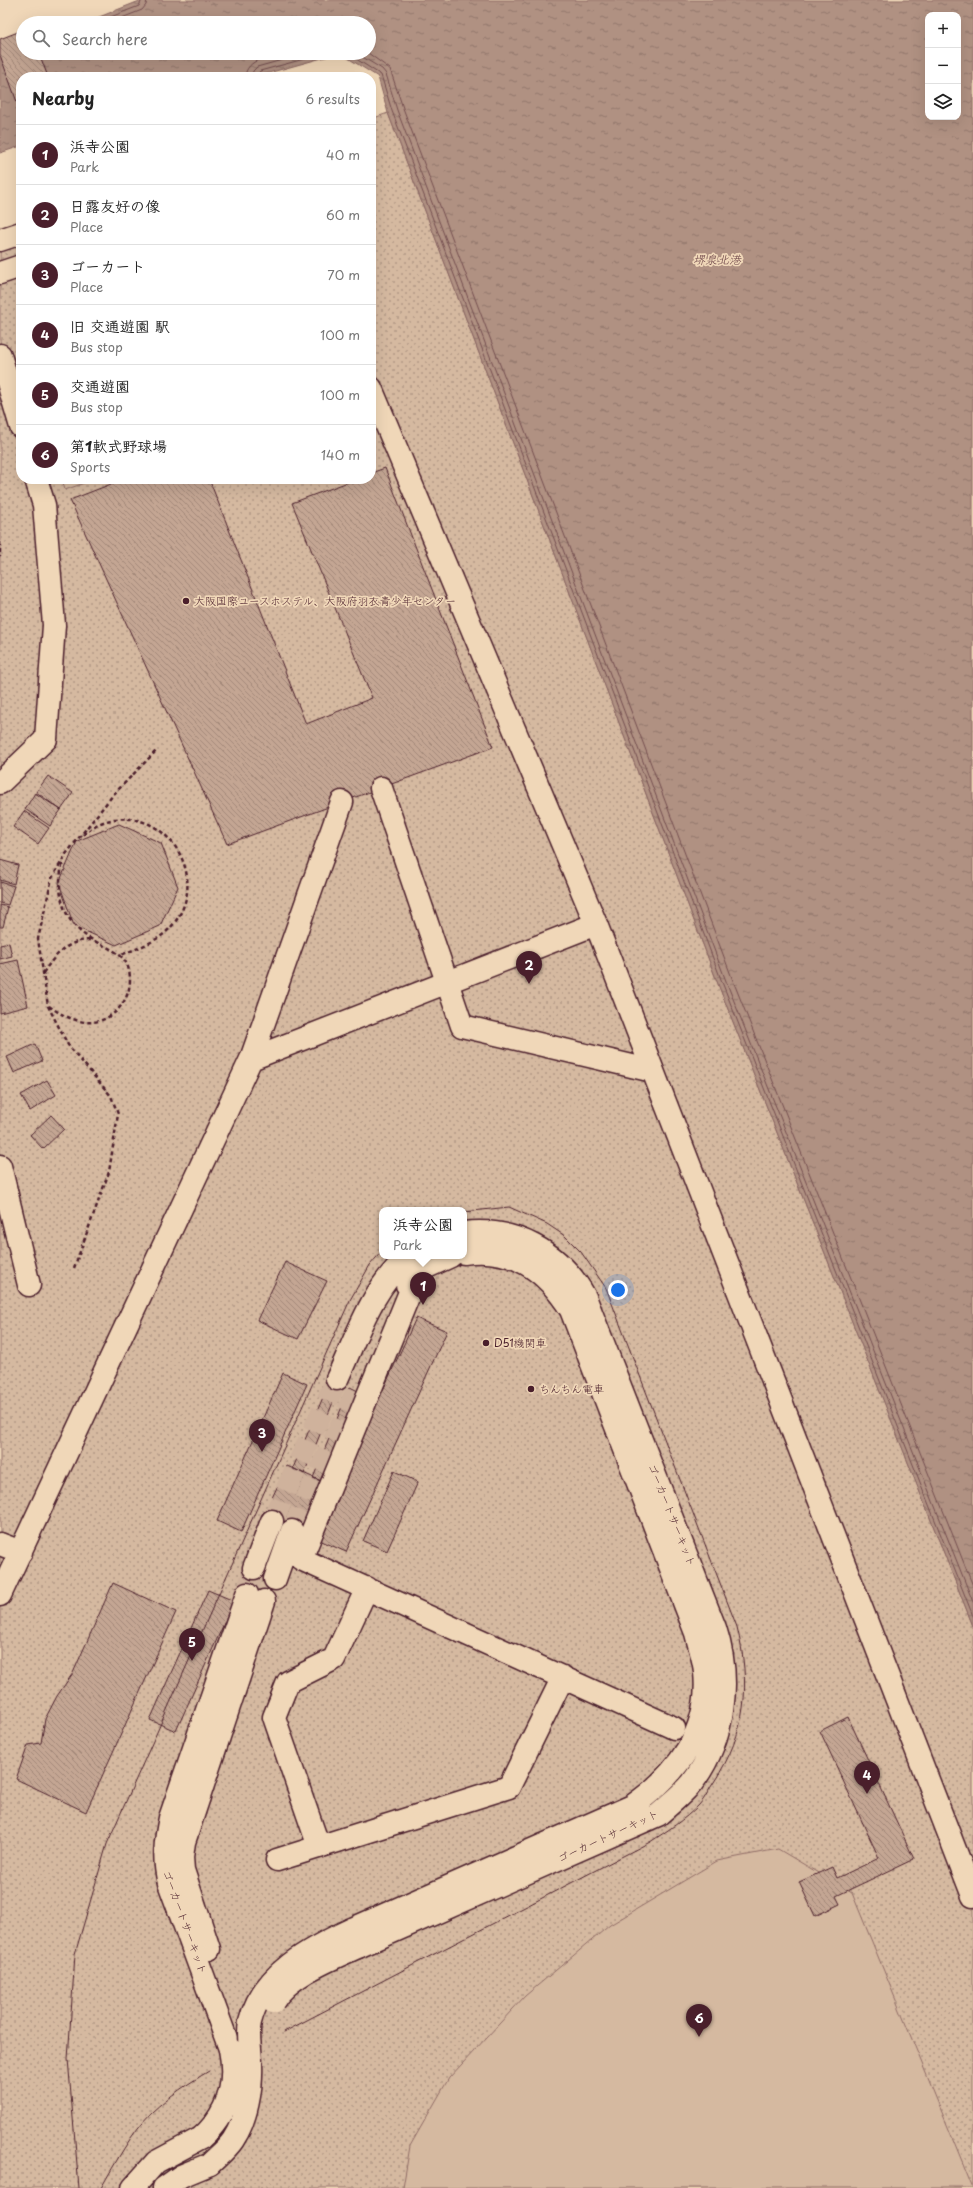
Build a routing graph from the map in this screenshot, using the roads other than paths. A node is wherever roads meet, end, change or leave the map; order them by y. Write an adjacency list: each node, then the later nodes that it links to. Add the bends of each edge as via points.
1 (16, 235): 2 (street)
2 (0, 240)
3 (16, 268): 4 (street)
4 (0, 273)
5 (0, 355): 7 (street)
6 (376, 400): 12 (street)
7 (16, 411)
8 (38, 484): 9 (street, via 44,505 54,625 46,739)
9 (0, 783)
10 (381, 788): 13 (street)
11 (342, 802): 14 (street)
12 (596, 924): 13 (street); 15 (street)
13 (446, 983): 14 (street); 15 (street, via 462,1026)
14 (251, 1059): 27 (street)
15 (653, 1071): 37 (street)
16 (0, 1166): 21 (street)
17 (467, 1233): 38 (street, ゴーカートサーキット, via 481,1231 507,1235 543,1249 562,1266 585,1296 716,1628 723,1659 721,1718 705,1764 691,1784 658,1815)
18 (467, 1253): 38 (street, ゴーカートサーキット, via 480,1251 514,1258 550,1281 571,1310 696,1633 705,1672 700,1723 689,1748 674,1771 632,1806)
19 (438, 1259): 20 (street)
20 (413, 1265): 22 (street, via 389,1275 376,1294); 23 (street, via 394,1300); 30 (street, via 301,1559)
21 (29, 1284)
22 (337, 1379)
23 (357, 1390)
24 (272, 1521): 28 (street)
25 (292, 1531): 29 (street)
26 (0, 1544): 27 (street)
27 (21, 1552): 31 (street)
28 (254, 1568)
29 (275, 1579)
30 (367, 1588): 33 (street); 35 (street, via 334,1659 288,1682 274,1717)
31 (0, 1595)
32 (256, 1598): 39 (street, ゴーカートサーキット, bridge, via 184,1842 182,1857 174,1869 235,2046 223,2113 214,2127)
33 (564, 1677): 34 (street); 35 (street, via 509,1787)
34 (674, 1728)
35 (319, 1847): 36 (street)
36 (277, 1860)
37 (973, 1896)
38 (355, 1938): 39 (street, ゴーカートサーキット, bridge, via 292,1982 274,2000 260,2033 262,2070 252,2123 240,2150)
39 (208, 2157): 40 (street, ゴーカートサーキット, via 156,2162); 41 (street, ゴーカートサーキット, via 172,2167); 42 (street, ゴーカートサーキット); 43 (street, ゴーカートサーキット)
40 (133, 2188)
41 (148, 2188)
42 (164, 2188)
43 (188, 2188)

